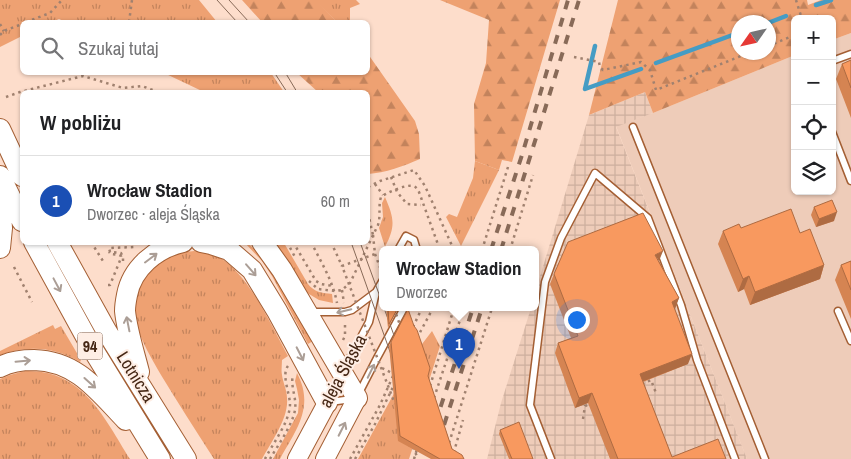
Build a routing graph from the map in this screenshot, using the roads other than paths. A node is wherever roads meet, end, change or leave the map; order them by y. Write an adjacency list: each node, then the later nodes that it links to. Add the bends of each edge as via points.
1 (851, 54): 2 (lane)
2 (835, 60)
3 (633, 127): 36 (lane)
4 (0, 128): 6 (main road)
5 (836, 142): 8 (lane)
6 (20, 163)
7 (0, 176): 10 (main road)
8 (851, 181)
9 (0, 200): 18 (main road)
10 (20, 218)
11 (36, 245): 30 (main road, Lotnicza / 94, one-way to 30, via 92,348)
12 (59, 245): 27 (main road, Lotnicza / 94)
13 (174, 245): 27 (main road, one-way to 13, via 125,309 129,286 144,262)
14 (214, 245): 29 (main road, one-way to 29, via 229,250 252,270 278,311)
15 (264, 245): 23 (main road)
16 (400, 246): 17 (lane, via 406,236 414,240)
17 (416, 246)
18 (0, 248)
19 (379, 286): 20 (lane, aleja Śląska)
20 (376, 292): 23 (lane, one-way to 23, via 352,310); 26 (lane, aleja Śląska, via 369,322)
21 (402, 311): 28 (lane, aleja Śląska, one-way to 21)
22 (838, 311): 24 (lane)
23 (307, 312): 26 (main road)
24 (851, 342)
25 (0, 367): 30 (main road, one-way to 30, via 20,360 47,360 81,375)
26 (342, 374): 28 (main road); 29 (lane, aleja Śląska)
27 (142, 389): 31 (main road, Lotnicza / 94)
28 (357, 398): 29 (lane); 33 (street, aleja Śląska, one-way to 28)
29 (326, 403): 32 (street, aleja Śląska)
30 (156, 453)
31 (186, 459)
32 (297, 459)
33 (325, 459)
34 (551, 459): 35 (lane, via 530,404 545,282 561,238 595,173 648,218)
35 (735, 459)
36 (765, 459)

